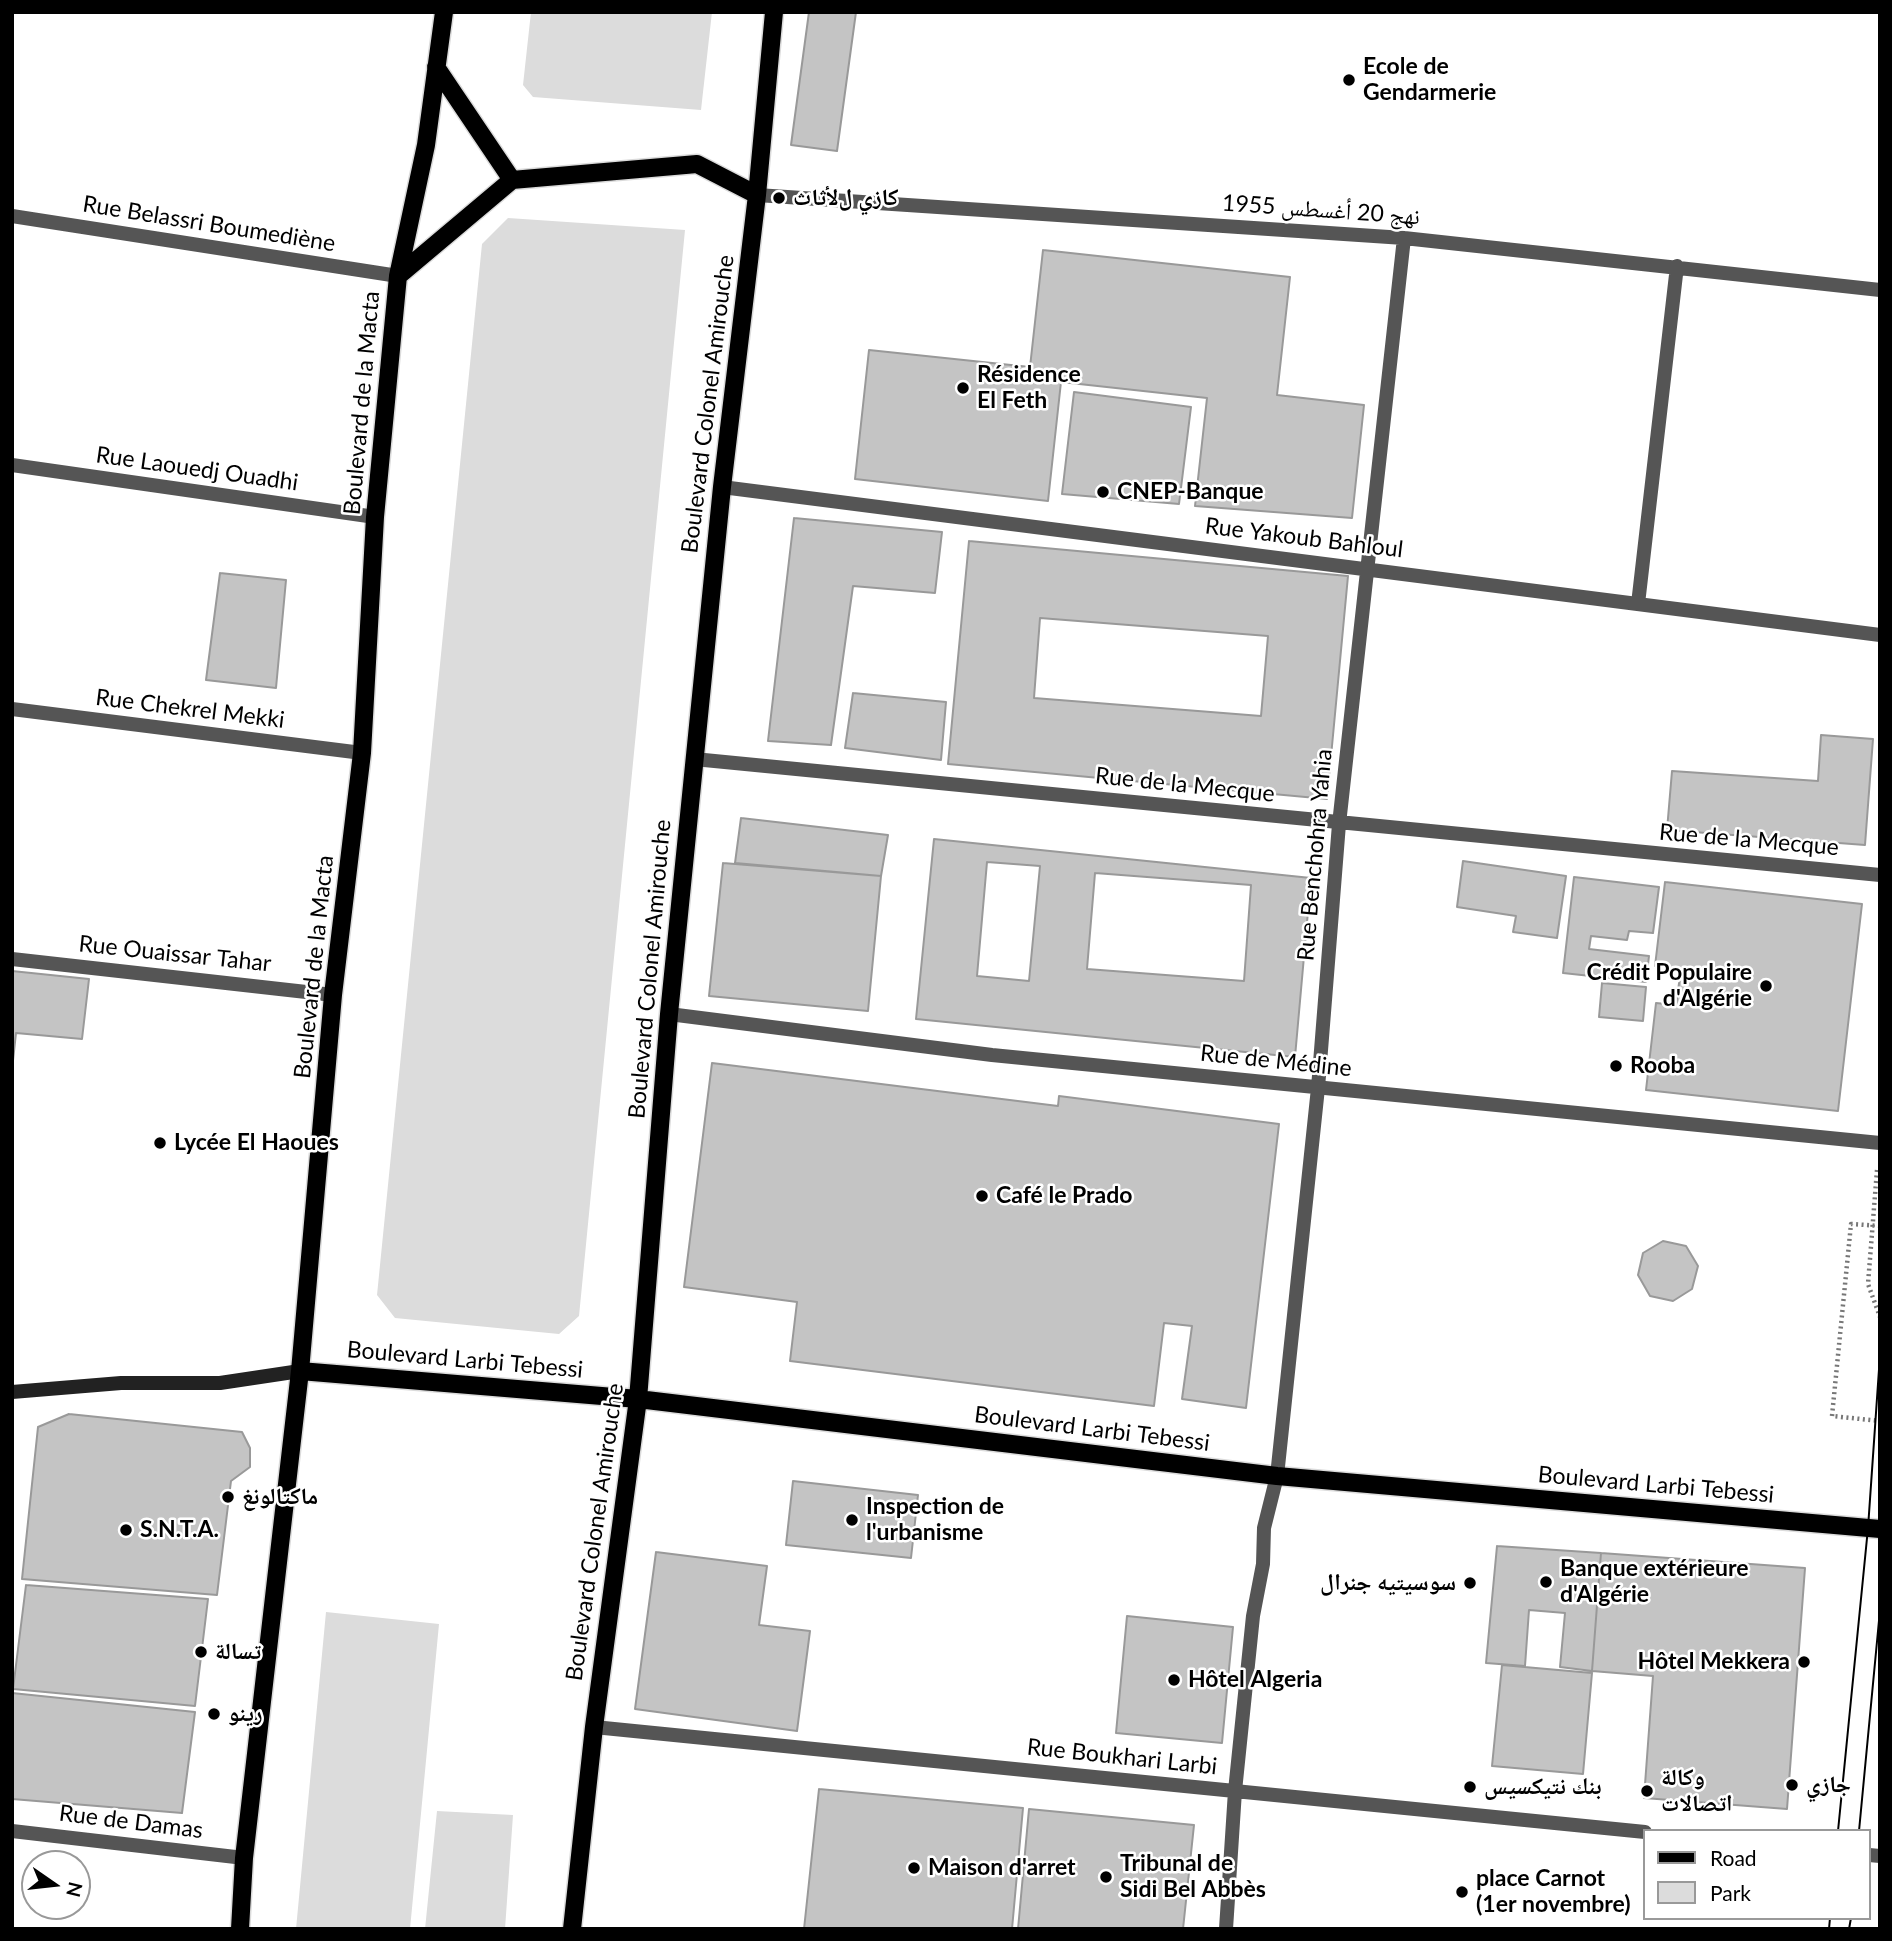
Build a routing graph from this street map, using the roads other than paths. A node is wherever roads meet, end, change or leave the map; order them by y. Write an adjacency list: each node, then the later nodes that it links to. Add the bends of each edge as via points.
1 (444, 12): 3 (main road, Boulevard de la Macta)
2 (774, 12): 5 (main road, Boulevard Colonel Amirouche)
3 (436, 67): 4 (main road); 9 (main road, Boulevard de la Macta, via 426,145)
4 (512, 180): 5 (main road, via 697,164); 9 (main road)
5 (757, 195): 7 (street, نهج 20 أغسطس 1955); 12 (main road, Boulevard Colonel Amirouche)
6 (12, 216): 9 (street, Rue Belassri Boumediène)
7 (1404, 238): 8 (street, نهج 20 أغسطس 1955); 14 (street, Rue Benchohra Yahia)
8 (1677, 266): 10 (street, نهج 20 أغسطس 1955); 15 (street)
9 (398, 276): 13 (main road, Boulevard de la Macta)
10 (1880, 290)
11 (12, 465): 13 (street, Rue Laouedj Ouadhi)
12 (722, 487): 14 (street, Rue Yakoub Bahloul); 19 (main road, Boulevard Colonel Amirouche)
13 (375, 517): 18 (main road, Boulevard de la Macta)
14 (1368, 569): 15 (street, Rue Yakoub Bahloul); 20 (street, Rue Benchohra Yahia)
15 (1638, 604): 16 (street, Rue Yakoub Bahloul)
16 (1880, 635)
17 (12, 709): 18 (street, Rue Chekrel Mekki)
18 (362, 753): 23 (main road, Boulevard de la Macta)
19 (694, 759): 20 (street, Rue de la Mecque); 24 (main road, Boulevard Colonel Amirouche)
20 (1339, 824): 21 (street, Rue de la Mecque); 25 (street, Rue Benchohra Yahia)
21 (1880, 875)
22 (12, 959): 23 (street, Rue Ouaissar Tahar)
23 (334, 995): 27 (main road, Boulevard de la Macta)
24 (669, 1014): 25 (street, Rue de Médine, via 992,1055); 29 (main road, Boulevard Colonel Amirouche)
25 (1318, 1088): 26 (street, Rue de Médine); 30 (street, Rue Benchohra Yahia)
26 (1879, 1143)
27 (300, 1371): 28 (main road, via 220,1382 121,1383); 29 (main road, Boulevard Larbi Tebessi); 36 (main road, Boulevard de la Macta)
28 (12, 1392)
29 (638, 1399): 30 (main road, Boulevard Larbi Tebessi); 32 (main road, Boulevard Colonel Amirouche)
30 (1277, 1476): 31 (main road, Boulevard Larbi Tebessi); 33 (street, Rue Benchohra Yahia, via 1264,1528)
31 (1880, 1529)
32 (594, 1727): 33 (street, Rue Boukhari Larbi); 38 (main road, Boulevard Colonel Amirouche)
33 (1235, 1791): 35 (street, Rue Boukhari Larbi); 39 (street, Rue Benchohra Yahia)
34 (12, 1831): 36 (street, Rue de Damas)
35 (1644, 1832)
36 (244, 1858): 37 (main road, Boulevard de la Macta)
37 (240, 1929)
38 (572, 1929)
39 (1226, 1929)

